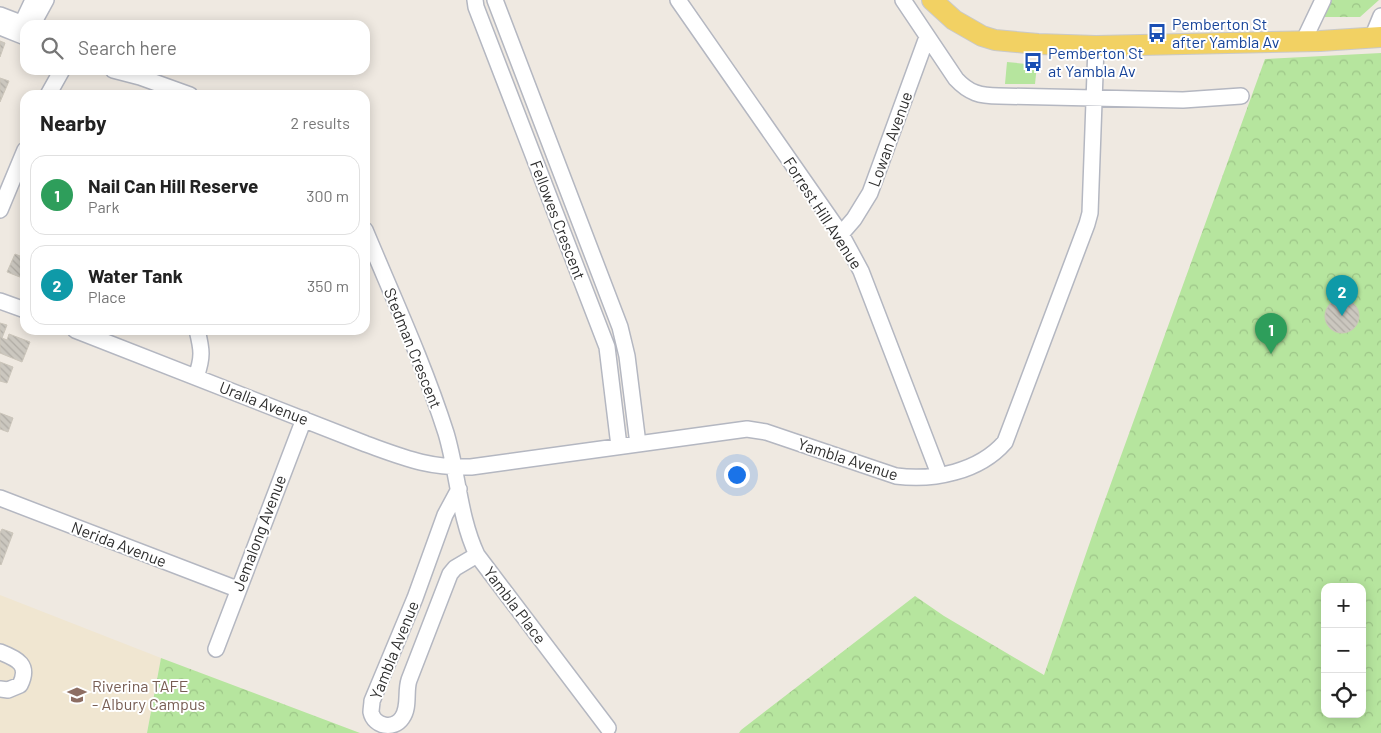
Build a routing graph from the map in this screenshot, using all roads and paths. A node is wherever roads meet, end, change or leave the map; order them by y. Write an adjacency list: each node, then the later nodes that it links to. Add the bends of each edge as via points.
1 (34, 0): 11 (street)
2 (46, 0): 12 (street)
3 (475, 0): 39 (street, Fellowes Crescent, via 607,347)
4 (495, 0): 38 (street, Fellowes Crescent, via 620,326)
5 (678, 0): 30 (street, Forrest Hill Avenue)
6 (903, 0): 16 (street)
7 (932, 0): 19 (main road, via 964,27 995,40)
8 (1323, 0): 18 (street)
9 (0, 15): 13 (street)
10 (1381, 16): 17 (street, via 1374,29)
11 (25, 20)
12 (35, 20)
13 (20, 26)
14 (0, 28): 15 (street)
15 (20, 29)
16 (927, 37): 27 (street, via 956,79 972,92 998,96); 30 (street, Lowan Avenue, via 870,193)
17 (1377, 38): 18 (main road)
18 (1303, 42): 19 (main road)
19 (1096, 46): 27 (street, Yambla Avenue)
20 (50, 75): 23 (street)
21 (59, 75): 24 (street)
22 (140, 75): 25 (street)
23 (48, 90)
24 (50, 90)
25 (178, 90)
26 (1241, 96): 27 (street, via 1183,100)
27 (1093, 97): 41 (street, Yambla Avenue, via 1090,213 1005,442 997,451 968,468)
28 (20, 162): 29 (street)
29 (0, 210)
30 (841, 234): 41 (street, Forrest Hill Avenue, via 861,271)
31 (370, 242): 40 (street, Stedman Crescent, via 434,398)
32 (0, 301): 33 (street)
33 (20, 308)
34 (89, 335): 36 (street, Uralla Avenue)
35 (198, 335): 36 (street, via 202,361)
36 (196, 377): 37 (street, Uralla Avenue)
37 (304, 418): 40 (street, Uralla Avenue, via 404,458); 45 (street, Jemalong Avenue)
38 (638, 444): 39 (street, Yambla Avenue); 41 (street, Yambla Avenue, via 757,430 896,476 913,478)
39 (619, 446): 40 (street, Yambla Avenue)
40 (455, 467): 42 (street, Yambla Place)
41 (939, 474)
42 (459, 489): 44 (street, Yambla Place, via 466,526); 44 (street, Yambla Avenue, via 445,515 372,700 371,713 383,725 398,723 406,710 406,689 450,574)
43 (0, 498): 45 (street, Nerida Avenue)
44 (477, 555): 49 (street, Yambla Place)
45 (238, 590): 46 (street, Jemalong Avenue)
46 (216, 649)
47 (0, 652): 48 (street, via 19,662 24,678 20,686)
48 (0, 690)
49 (608, 728)

